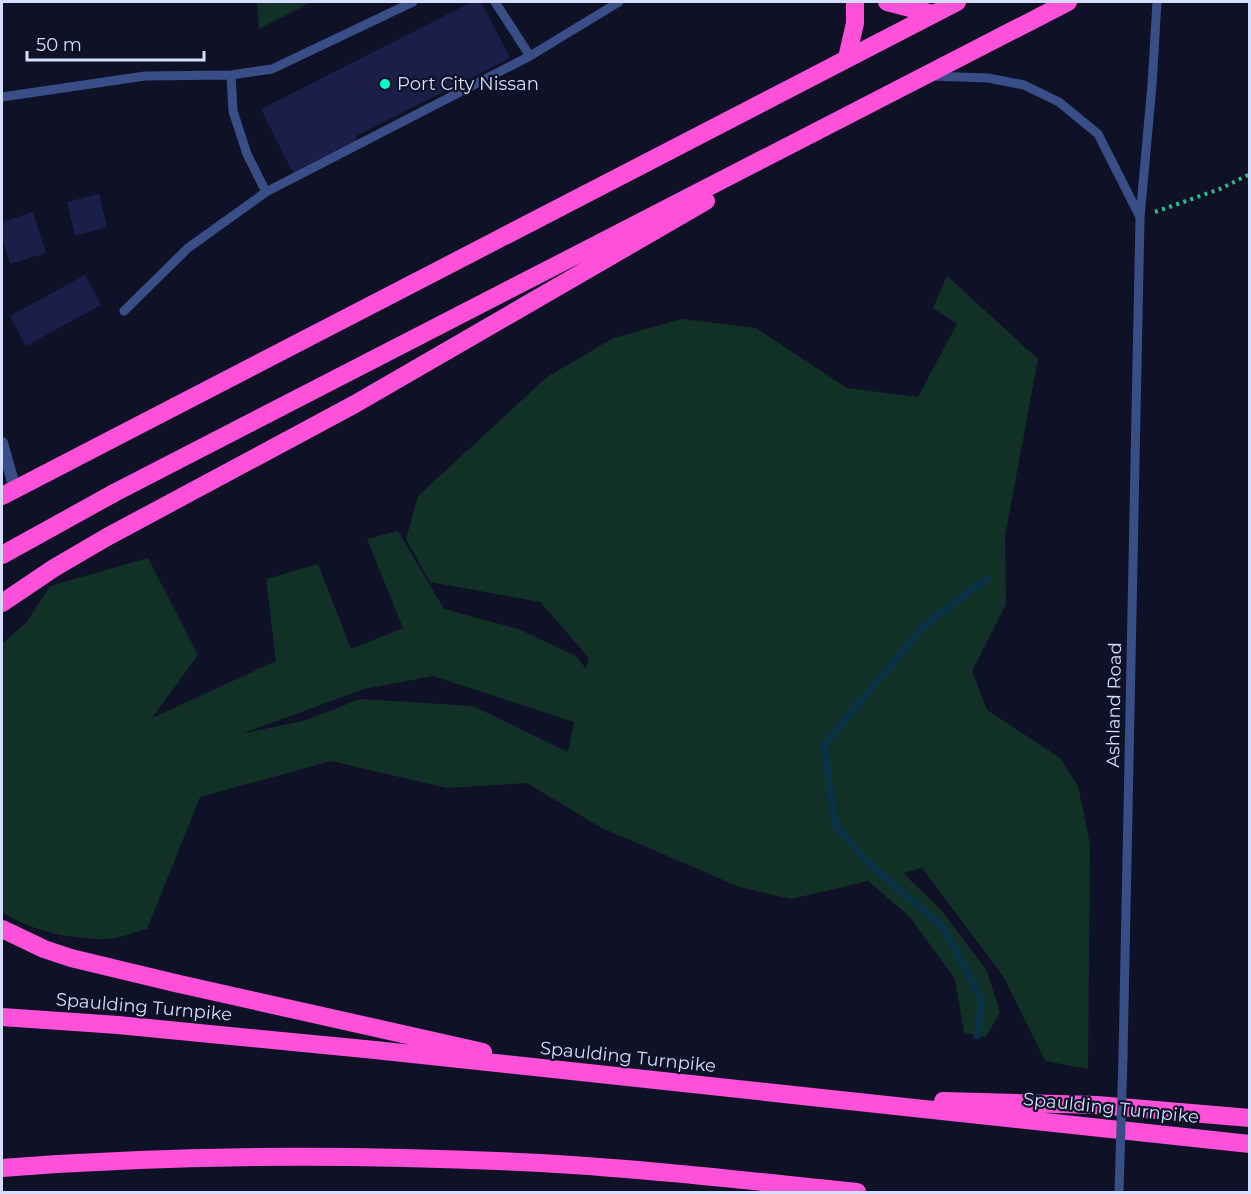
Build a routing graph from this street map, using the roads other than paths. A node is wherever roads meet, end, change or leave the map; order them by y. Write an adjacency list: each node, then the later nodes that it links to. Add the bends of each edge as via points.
1 (413, 2): 12 (lane, via 272,69)
2 (495, 2): 10 (lane)
3 (619, 2): 10 (lane)
4 (855, 2): 11 (highway)
5 (887, 2): 9 (highway)
6 (957, 2): 9 (highway)
7 (1068, 2): 13 (highway)
8 (1157, 2): 16 (lane, Ashland Road)
9 (933, 14): 11 (highway)
10 (530, 56): 15 (lane)
11 (847, 58): 19 (highway)
12 (231, 75): 14 (lane, via 145,76); 15 (lane, via 233,111 247,154)
13 (922, 76): 16 (lane, via 988,78 1024,85 1059,102 1098,134); 20 (highway); 21 (highway, via 355,404 107,537)
14 (2, 97)
15 (266, 192): 17 (lane, via 188,248)
16 (1140, 217): 30 (lane, Ashland Road, bridge)
17 (124, 311)
18 (2, 443): 19 (street)
19 (8, 492)
20 (2, 555)
21 (2, 603)
22 (2, 929): 24 (highway, via 71,958)
23 (2, 1017): 24 (highway, Spaulding Turnpike, via 206,1033)
24 (570, 1072): 25 (highway, Spaulding Turnpike)
25 (798, 1096): 26 (highway, via 1097,1105); 27 (highway, Spaulding Turnpike)
26 (1250, 1118)
27 (1250, 1144)
28 (2, 1168): 29 (highway, via 193,1159 456,1160 629,1170)
29 (857, 1192)
30 (1119, 1192)

